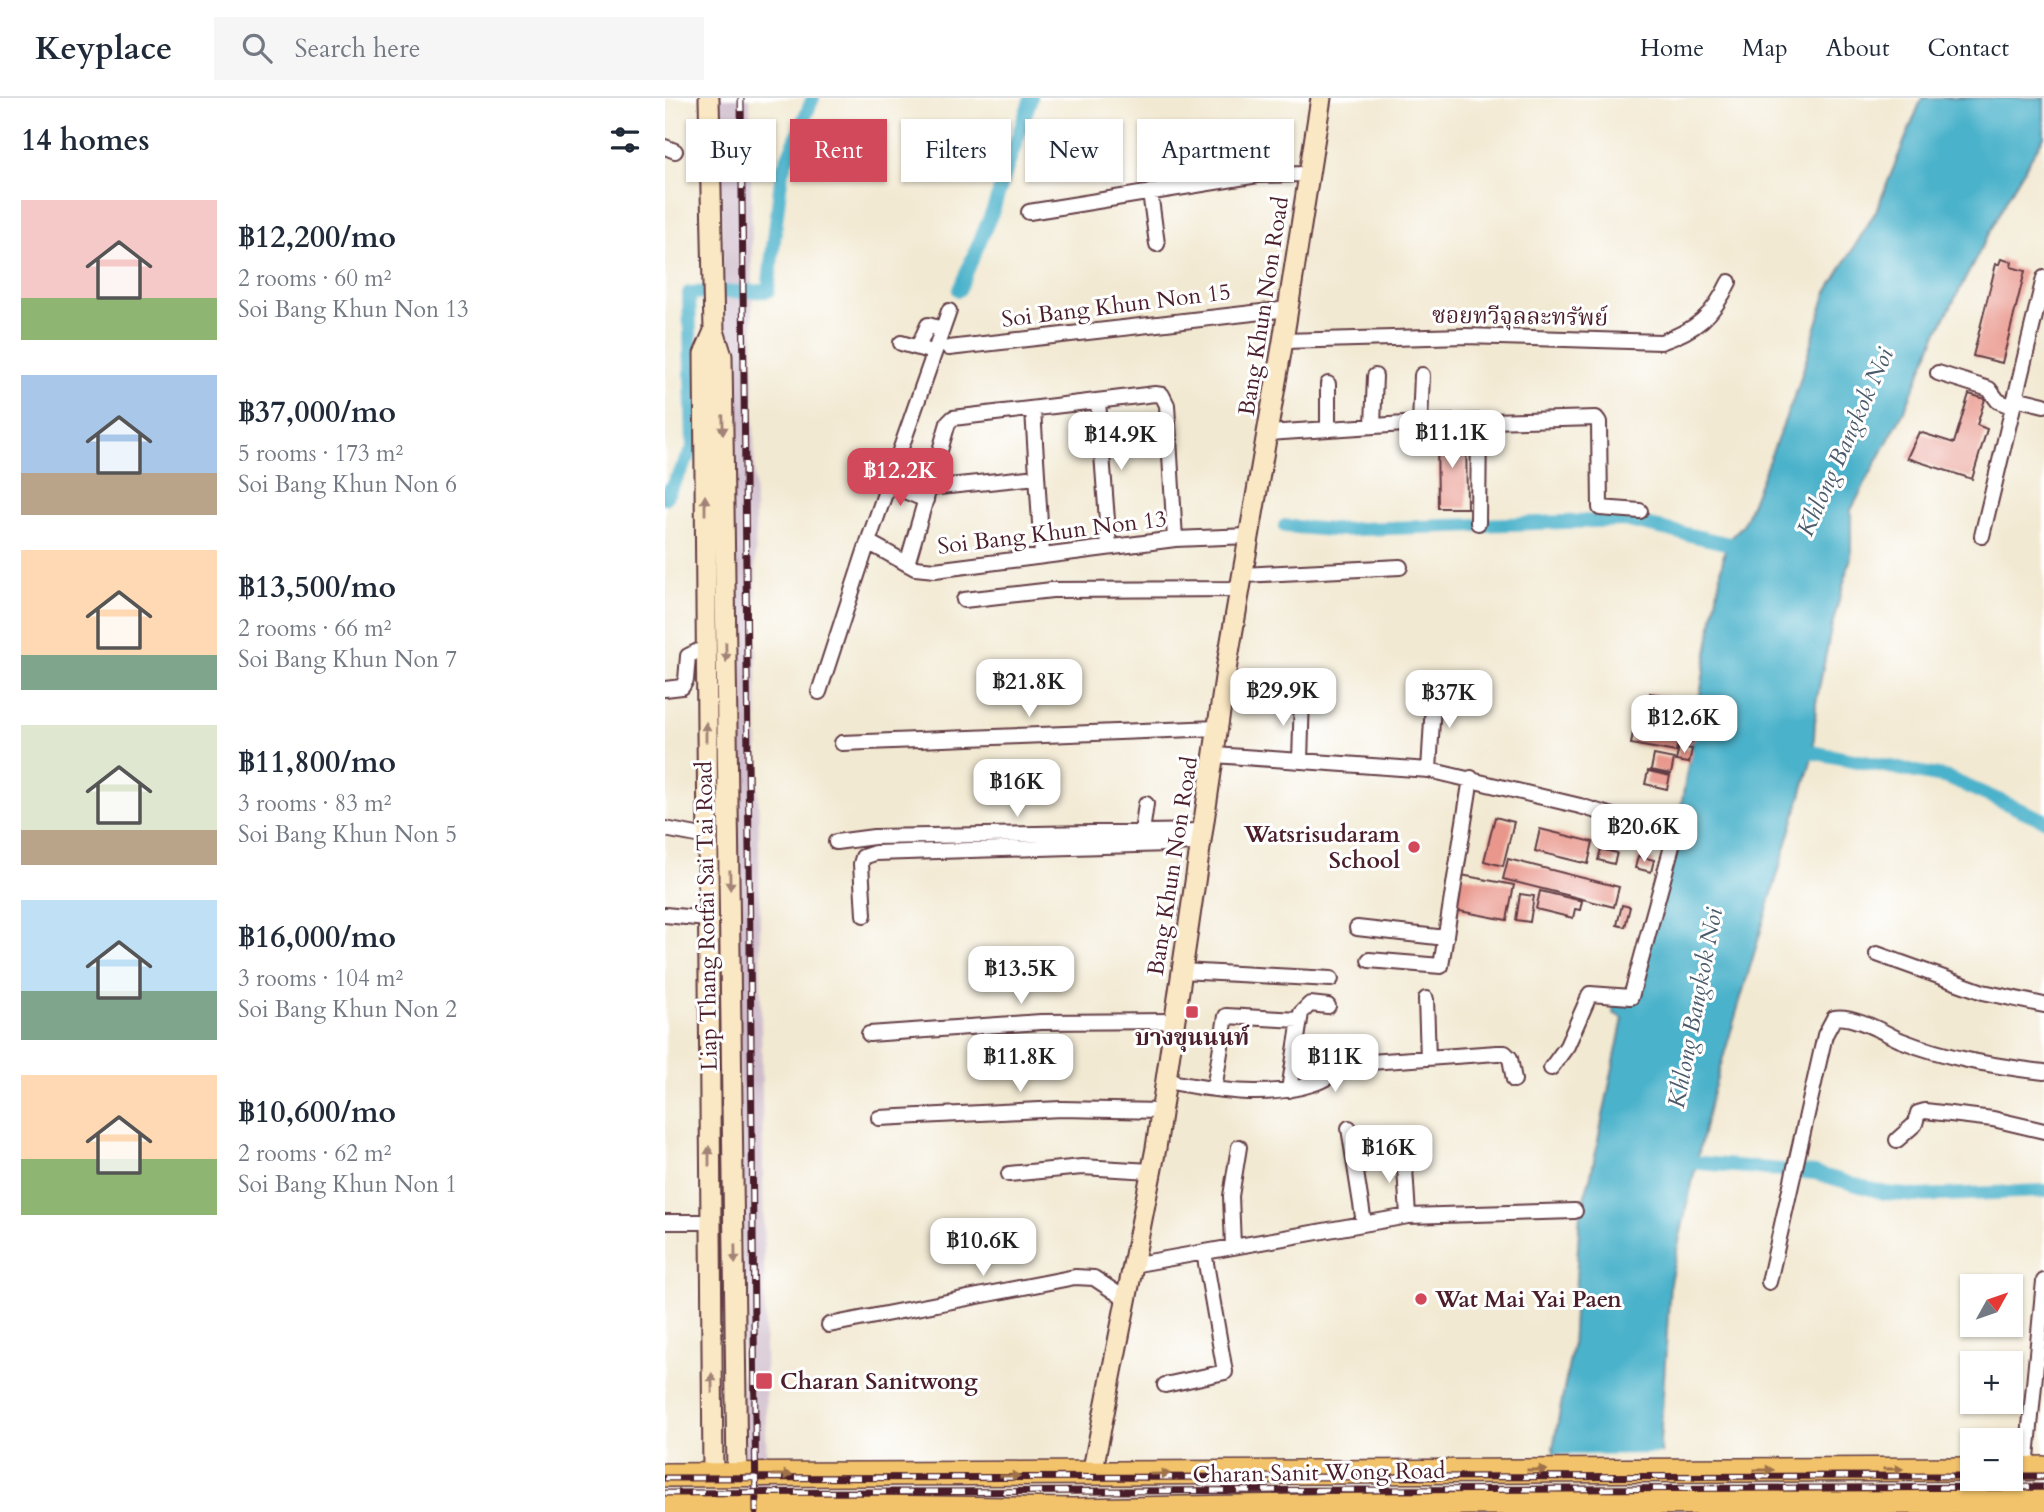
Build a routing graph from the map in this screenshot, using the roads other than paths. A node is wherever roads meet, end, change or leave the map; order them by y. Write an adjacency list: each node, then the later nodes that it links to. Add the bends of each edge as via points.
1 (709, 98): 17 (main road)
2 (1321, 98): 3 (main road, Bang Khun Non Road)
3 (1308, 174): 4 (street, via 1258,175); 9 (main road, Bang Khun Non Road)
4 (1150, 192): 5 (street); 6 (street)
5 (1029, 212)
6 (1157, 244)
7 (2044, 278): 23 (street)
8 (1729, 282): 12 (street, ซอยทวีจุลละทรัพย์, via 1716,309 1682,335 1661,342 1465,336)
9 (1288, 309): 12 (main road, Bang Khun Non Road); 15 (street, Soi Bang Khun Non 15)
10 (949, 312): 11 (street)
11 (942, 329): 14 (street, via 927,325); 16 (street)
12 (1283, 341): 30 (main road, Bang Khun Non Road)
13 (901, 343): 14 (street)
14 (918, 348): 16 (street)
15 (949, 348)
16 (934, 352): 32 (street)
17 (713, 355): 46 (main road, Liap Thang Rotfai Sai Tai Road, one-way to 17); 108 (main road, Liap Thang Rotfai Sai Tai Road, one-way to 108)
18 (1938, 373): 23 (street, via 1989,389 1998,401)
19 (1422, 375): 26 (street)
20 (1375, 376): 28 (street)
21 (1328, 384): 29 (street)
22 (1098, 401): 25 (street); 38 (street, via 1159,393 1165,398); 40 (street)
23 (2014, 402): 24 (street); 37 (street)
24 (2044, 405)
25 (1033, 410): 31 (street); 33 (street, via 953,418)
26 (1420, 423): 27 (street); 28 (street)
27 (1479, 424): 34 (street, via 1596,418 1600,508); 35 (street)
28 (1373, 425): 29 (street)
29 (1328, 428): 30 (street)
30 (1268, 433): 36 (main road, Bang Khun Non Road)
31 (1037, 477): 33 (street); 41 (street)
32 (888, 484): 33 (street); 39 (street)
33 (927, 494): 42 (street)
34 (1640, 511)
35 (1479, 523)
36 (1249, 536): 38 (street, Soi Bang Khun Non 13); 44 (main road, Bang Khun Non Road)
37 (1982, 536)
38 (1175, 539): 40 (street, Soi Bang Khun Non 13)
39 (868, 542): 42 (street, Soi Bang Khun Non 13); 49 (street)
40 (1109, 547): 41 (street, Soi Bang Khun Non 13)
41 (1042, 555): 42 (street, Soi Bang Khun Non 13, via 935,570)
42 (907, 565)
43 (1400, 567): 44 (street)
44 (1241, 582): 45 (street, via 1052,590); 51 (main road, Bang Khun Non Road)
45 (964, 600)
46 (706, 652): 48 (street, via 688,656 682,687); 60 (main road, Liap Thang Rotfai Sai Tai Road, one-way to 46)
47 (1434, 688): 55 (street)
48 (665, 689)
49 (819, 692)
50 (1302, 696): 54 (street)
51 (1218, 729): 52 (street); 53 (main road, Bang Khun Non Road)
52 (842, 743)
53 (1214, 755): 54 (street); 61 (main road, Bang Khun Non Road)
54 (1300, 761): 55 (street)
55 (1429, 770): 56 (street)
56 (1471, 778): 67 (street); 79 (street, via 1675,835 1631,997 1590,994 1567,1046)
57 (1146, 804): 59 (street)
58 (665, 829): 60 (street)
59 (1142, 832): 61 (street); 62 (street)
60 (707, 837): 65 (main road, Liap Thang Rotfai Sai Tai Road)
61 (1201, 837): 64 (street, via 867,855 861,864); 70 (main road, Bang Khun Non Road)
62 (836, 842)
63 (665, 915): 65 (street)
64 (864, 915)
65 (707, 919): 97 (main road, Liap Thang Rotfai Sai Tai Road, one-way to 65)
66 (1357, 928): 67 (street)
67 (1446, 938): 69 (street, via 1440,967)
68 (1877, 954): 73 (street, via 1983,992)
69 (1369, 960)
70 (1181, 971): 71 (street); 76 (main road, Bang Khun Non Road)
71 (1331, 979)
72 (1426, 999): 78 (street)
73 (2044, 1005)
74 (1328, 1006): 75 (street, via 1305,1006)
75 (1299, 1020): 83 (street, via 1226,1016); 84 (street)
76 (1174, 1021): 77 (street, via 1041,1023); 82 (main road, Bang Khun Non Road)
77 (869, 1034)
78 (1428, 1058): 81 (street, via 1505,1053); 84 (street, via 1356,1063 1315,1084)
79 (1551, 1068)
80 (2044, 1072): 103 (street, via 1977,1064 1834,1018 1825,1035)
81 (1514, 1080)
82 (1166, 1081): 83 (street); 85 (main road, Bang Khun Non Road)
83 (1214, 1089): 84 (street)
84 (1289, 1090)
85 (1162, 1111): 86 (street, via 1061,1109); 92 (main road, Bang Khun Non Road)
86 (879, 1118)
87 (1349, 1128): 98 (street)
88 (2044, 1131): 89 (street, via 1925,1111 1917,1113 1915,1124)
89 (1897, 1140)
90 (1239, 1147): 99 (street, via 1231,1196)
91 (1404, 1152): 95 (street)
92 (1151, 1171): 93 (street, via 1082,1167); 101 (main road, Bang Khun Non Road)
93 (1009, 1174)
94 (1574, 1211): 95 (street)
95 (1408, 1216): 98 (street)
96 (665, 1222): 97 (street)
97 (709, 1222): 107 (main road, Liap Thang Rotfai Sai Tai Road, one-way to 97)
98 (1364, 1223): 99 (street)
99 (1233, 1246): 100 (street)
100 (1204, 1252): 101 (street); 106 (street, via 1225,1372)
101 (1132, 1265): 104 (main road, Bang Khun Non Road)
102 (2044, 1280): 109 (street)
103 (1769, 1282)
104 (1124, 1298): 105 (street, via 1094,1278 1075,1277); 111 (main road, Bang Khun Non Road)
105 (829, 1325)
106 (1165, 1385)
107 (712, 1426): 108 (main road, via 727,1436); 114 (main road, Liap Thang Rotfai Sai Tai Road)
108 (736, 1426): 113 (main road, Liap Thang Rotfai Sai Tai Road)
109 (2027, 1468)
110 (1960, 1469): 111 (main road, Charan Sanit Wong Road, one-way to 110)
111 (1092, 1474): 113 (main road, Charan Sanit Wong Road, one-way to 111); 120 (main road)
112 (665, 1475): 114 (main road, Charan Sanit Wong Road)
113 (737, 1475): 114 (main road, Charan Sanit Wong Road)
114 (713, 1476)
115 (2044, 1502): 119 (main road, Charan Sanit Wong Road)
116 (665, 1504): 117 (main road, Charan Sanit Wong Road)
117 (713, 1508): 118 (main road, Charan Sanit Wong Road)
118 (737, 1508): 120 (main road, Charan Sanit Wong Road)
119 (1958, 1508): 120 (main road, Charan Sanit Wong Road, via 1826,1501)
120 (1073, 1511)

